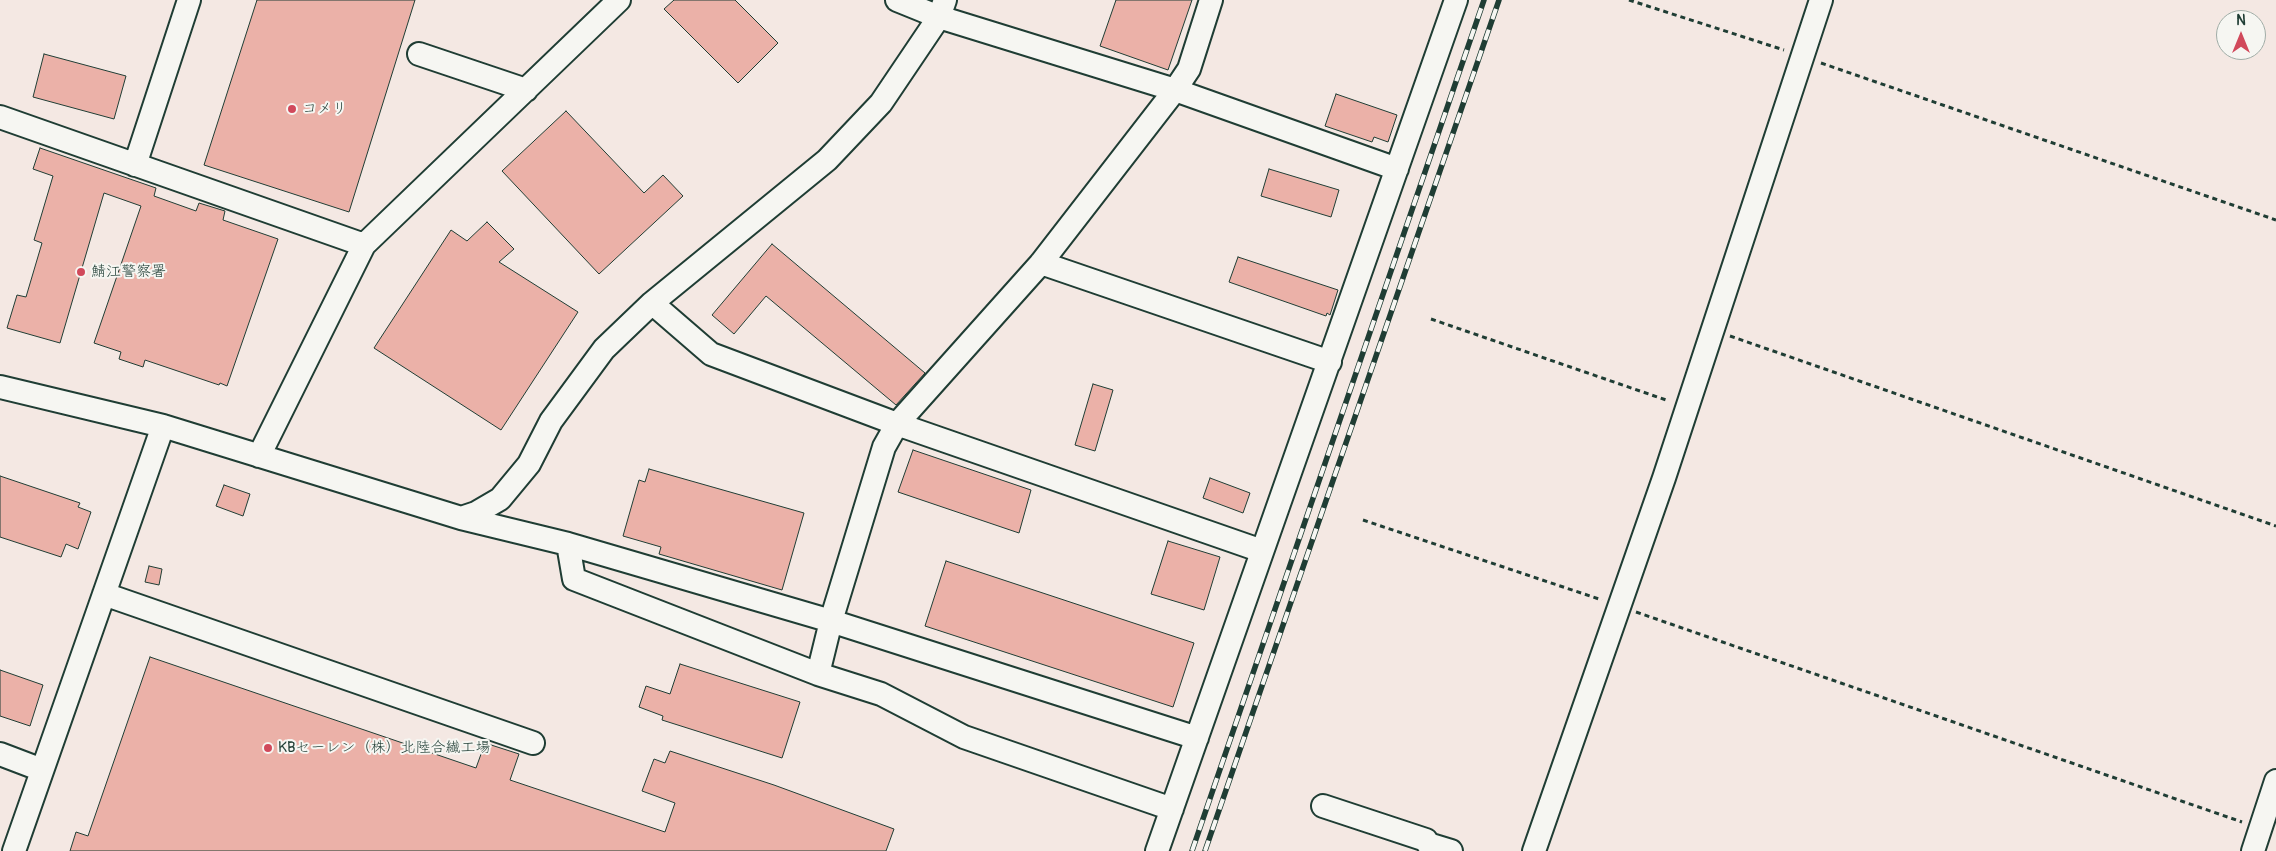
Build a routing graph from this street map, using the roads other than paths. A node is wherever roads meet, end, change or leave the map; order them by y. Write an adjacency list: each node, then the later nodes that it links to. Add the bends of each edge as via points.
1 (189, 0): 12 (street)
2 (619, 0): 9 (street)
3 (897, 0): 7 (street)
4 (1211, 0): 10 (street, via 1189,69)
5 (1456, 0): 13 (street)
6 (1821, 0): 38 (street, via 1687,408)
7 (942, 8): 10 (street); 16 (street, via 881,103 827,160)
8 (419, 54): 9 (street)
9 (526, 90): 14 (street)
10 (1175, 90): 13 (street); 15 (street)
11 (0, 117): 12 (street)
12 (135, 165): 14 (street)
13 (1397, 170): 17 (street)
14 (364, 245): 21 (street)
15 (1041, 263): 17 (street); 19 (street)
16 (652, 303): 19 (street, via 711,354); 22 (street, via 604,349 551,421 528,464 500,499)
17 (1330, 362): 24 (street)
18 (0, 387): 20 (street)
19 (897, 424): 24 (street); 26 (street, via 884,447)
20 (163, 426): 21 (street); 25 (street)
21 (259, 456): 22 (street)
22 (461, 518): 23 (street)
23 (568, 544): 26 (street); 27 (street, via 574,579)
24 (1262, 551): 28 (street)
25 (104, 594): 29 (street); 31 (street)
26 (831, 621): 27 (street); 28 (street)
27 (818, 674): 34 (street, via 881,694 964,737)
28 (1197, 738): 34 (street)
29 (532, 743)
30 (0, 754): 31 (street)
31 (42, 770): 35 (street)
32 (2276, 781): 39 (street)
33 (1323, 806): 37 (street)
34 (1172, 809): 36 (street)
35 (14, 851)
36 (1157, 851)
37 (1451, 851)
38 (1534, 851)
39 (2252, 851)

